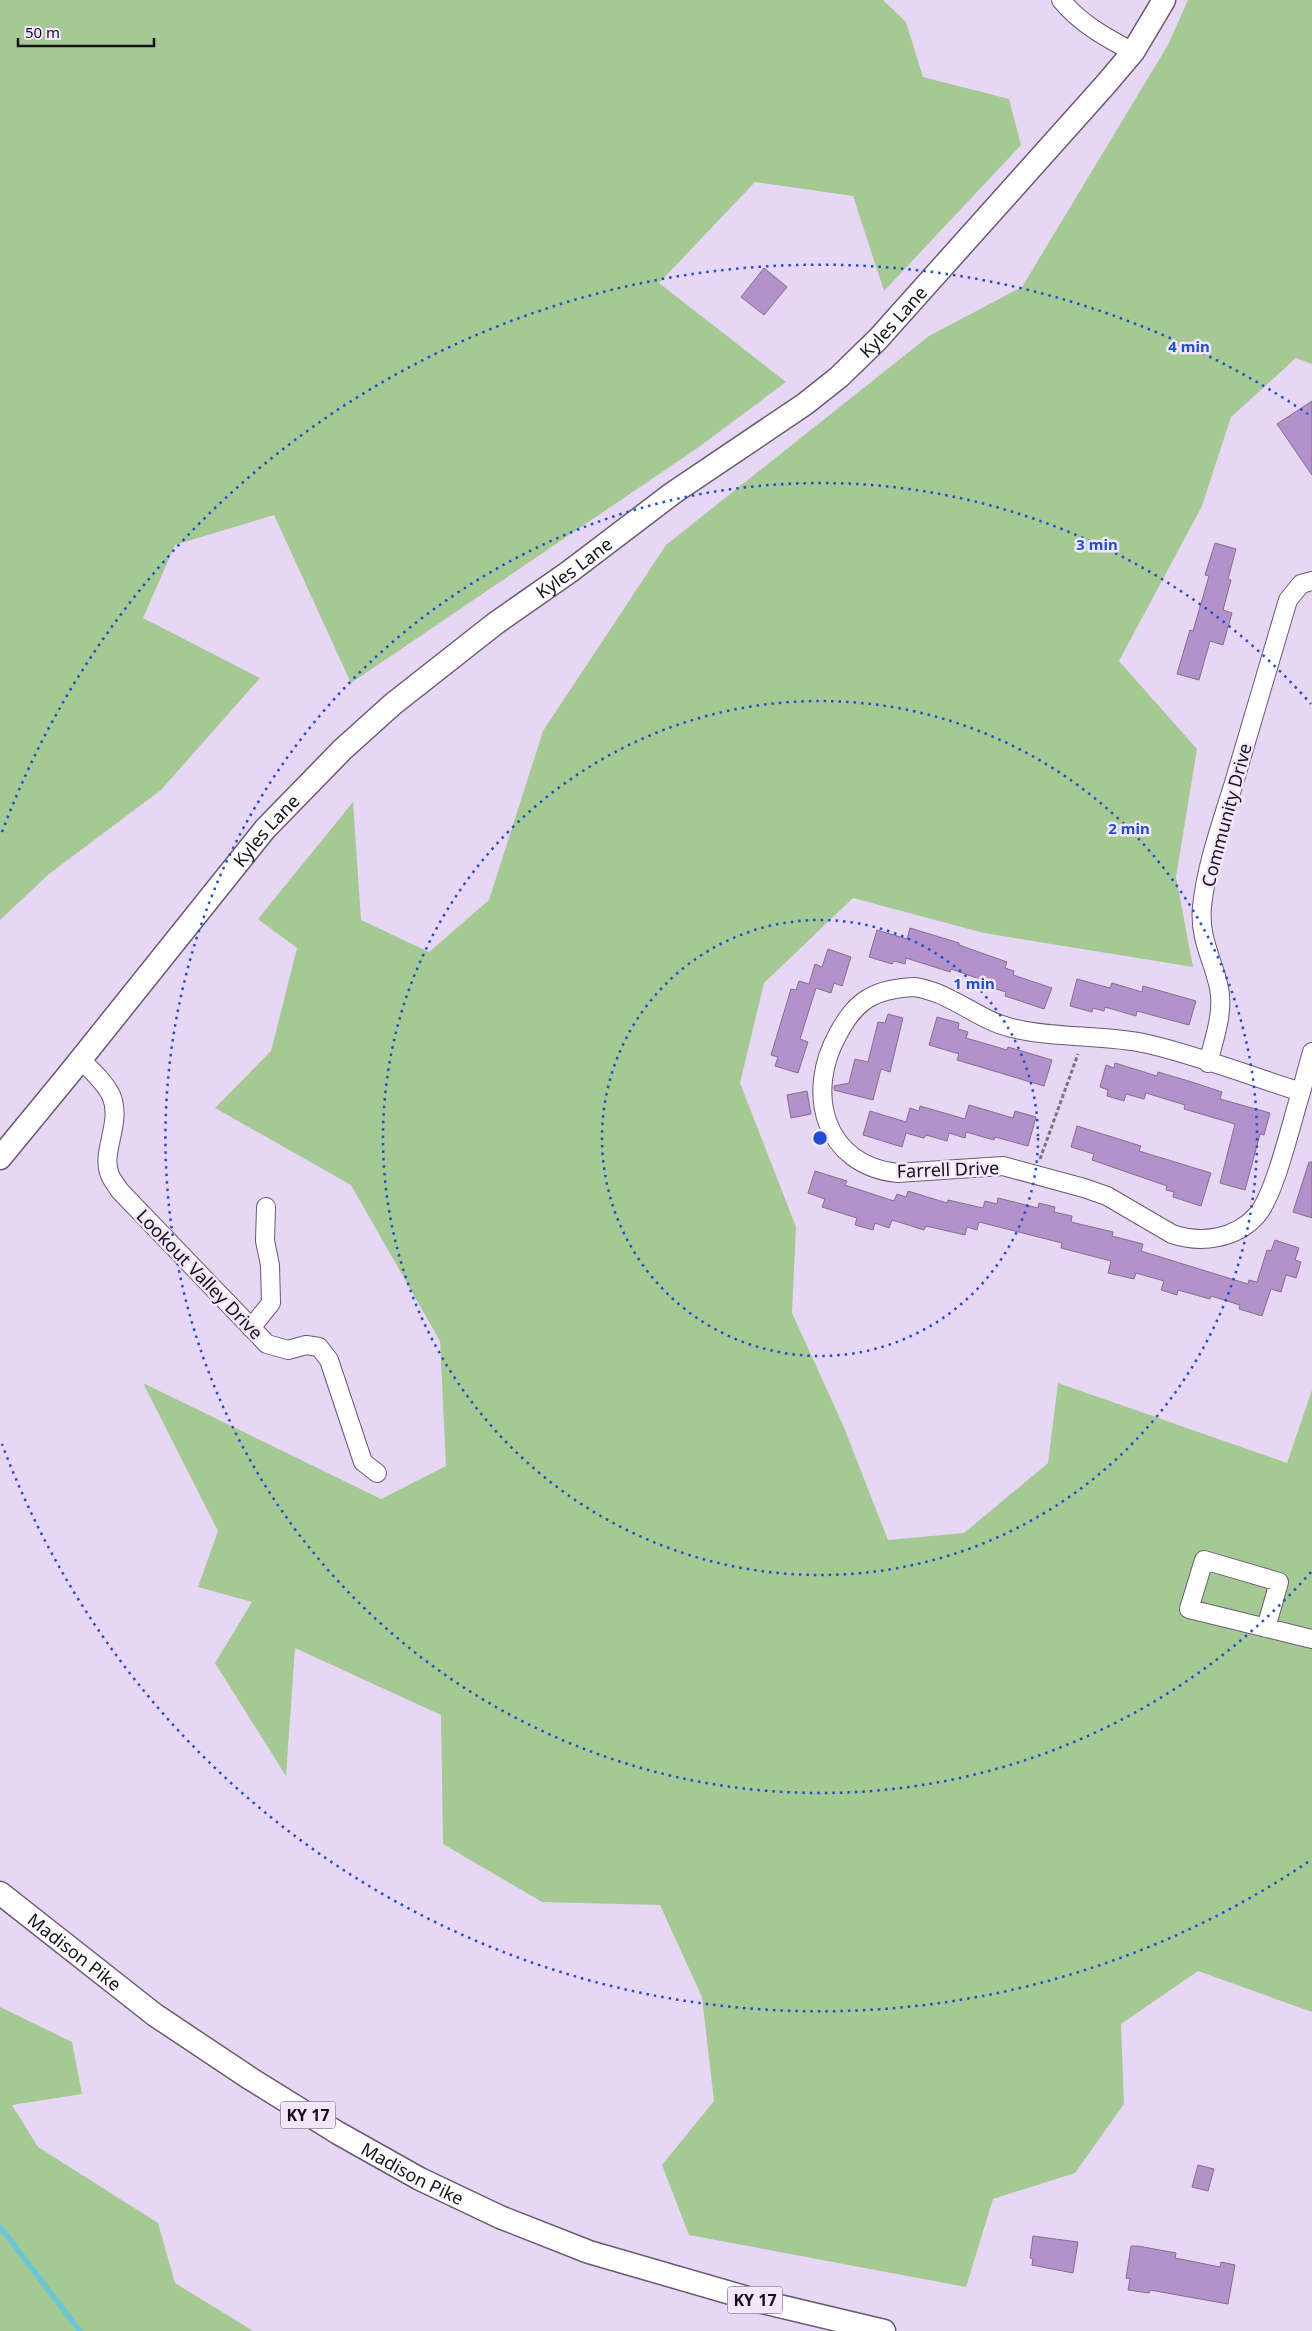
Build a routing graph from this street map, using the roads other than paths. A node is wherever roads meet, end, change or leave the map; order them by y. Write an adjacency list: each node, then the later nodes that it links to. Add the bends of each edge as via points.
1 (1061, 0): 3 (street, via 1089,28)
2 (1164, 0): 3 (main road, Kyles Lane)
3 (1133, 52): 6 (main road, Kyles Lane, via 878,339 839,377 496,623 393,704 343,749 265,829)
4 (1312, 581): 7 (street, Community Drive, via 1301,584 1288,600 1213,853 1202,906 1202,929 1219,988 1220,1006)
5 (1312, 1052): 8 (street, Farrell Drive)
6 (81, 1060): 9 (main road, Kyles Lane); 11 (street, Lookout Valley Drive, via 100,1078 111,1096 114,1111 113,1134 107,1154 109,1174)
7 (1208, 1063): 8 (street, Farrell Drive); 8 (street, Farrell Drive, via 1148,1044 1116,1038 1054,1036 1010,1028 942,995 923,988 903,988 878,994 855,1009 835,1039 825,1062 821,1088 826,1117 842,1146 868,1166 882,1171 913,1173 1003,1166 1107,1196 1172,1234 1211,1239 1246,1225 1258,1214 1268,1196)
8 (1301, 1092)
9 (0, 1158)
10 (266, 1207): 11 (street, via 265,1240 270,1265 271,1302)
11 (251, 1328): 12 (street, Lookout Valley Drive, via 268,1344 288,1350 306,1345 319,1347 328,1360 362,1462)
12 (377, 1473)
13 (1266, 1628): 13 (street, via 1189,1609 1204,1560 1279,1582); 14 (street)
14 (1312, 1639)
15 (0, 1893): 16 (main road, Madison Pike / KY 17, via 156,2015 251,2079 420,2180 500,2217 589,2252)
16 (858, 2329): 17 (main road, Madison Pike / KY 17)
17 (884, 2331)

